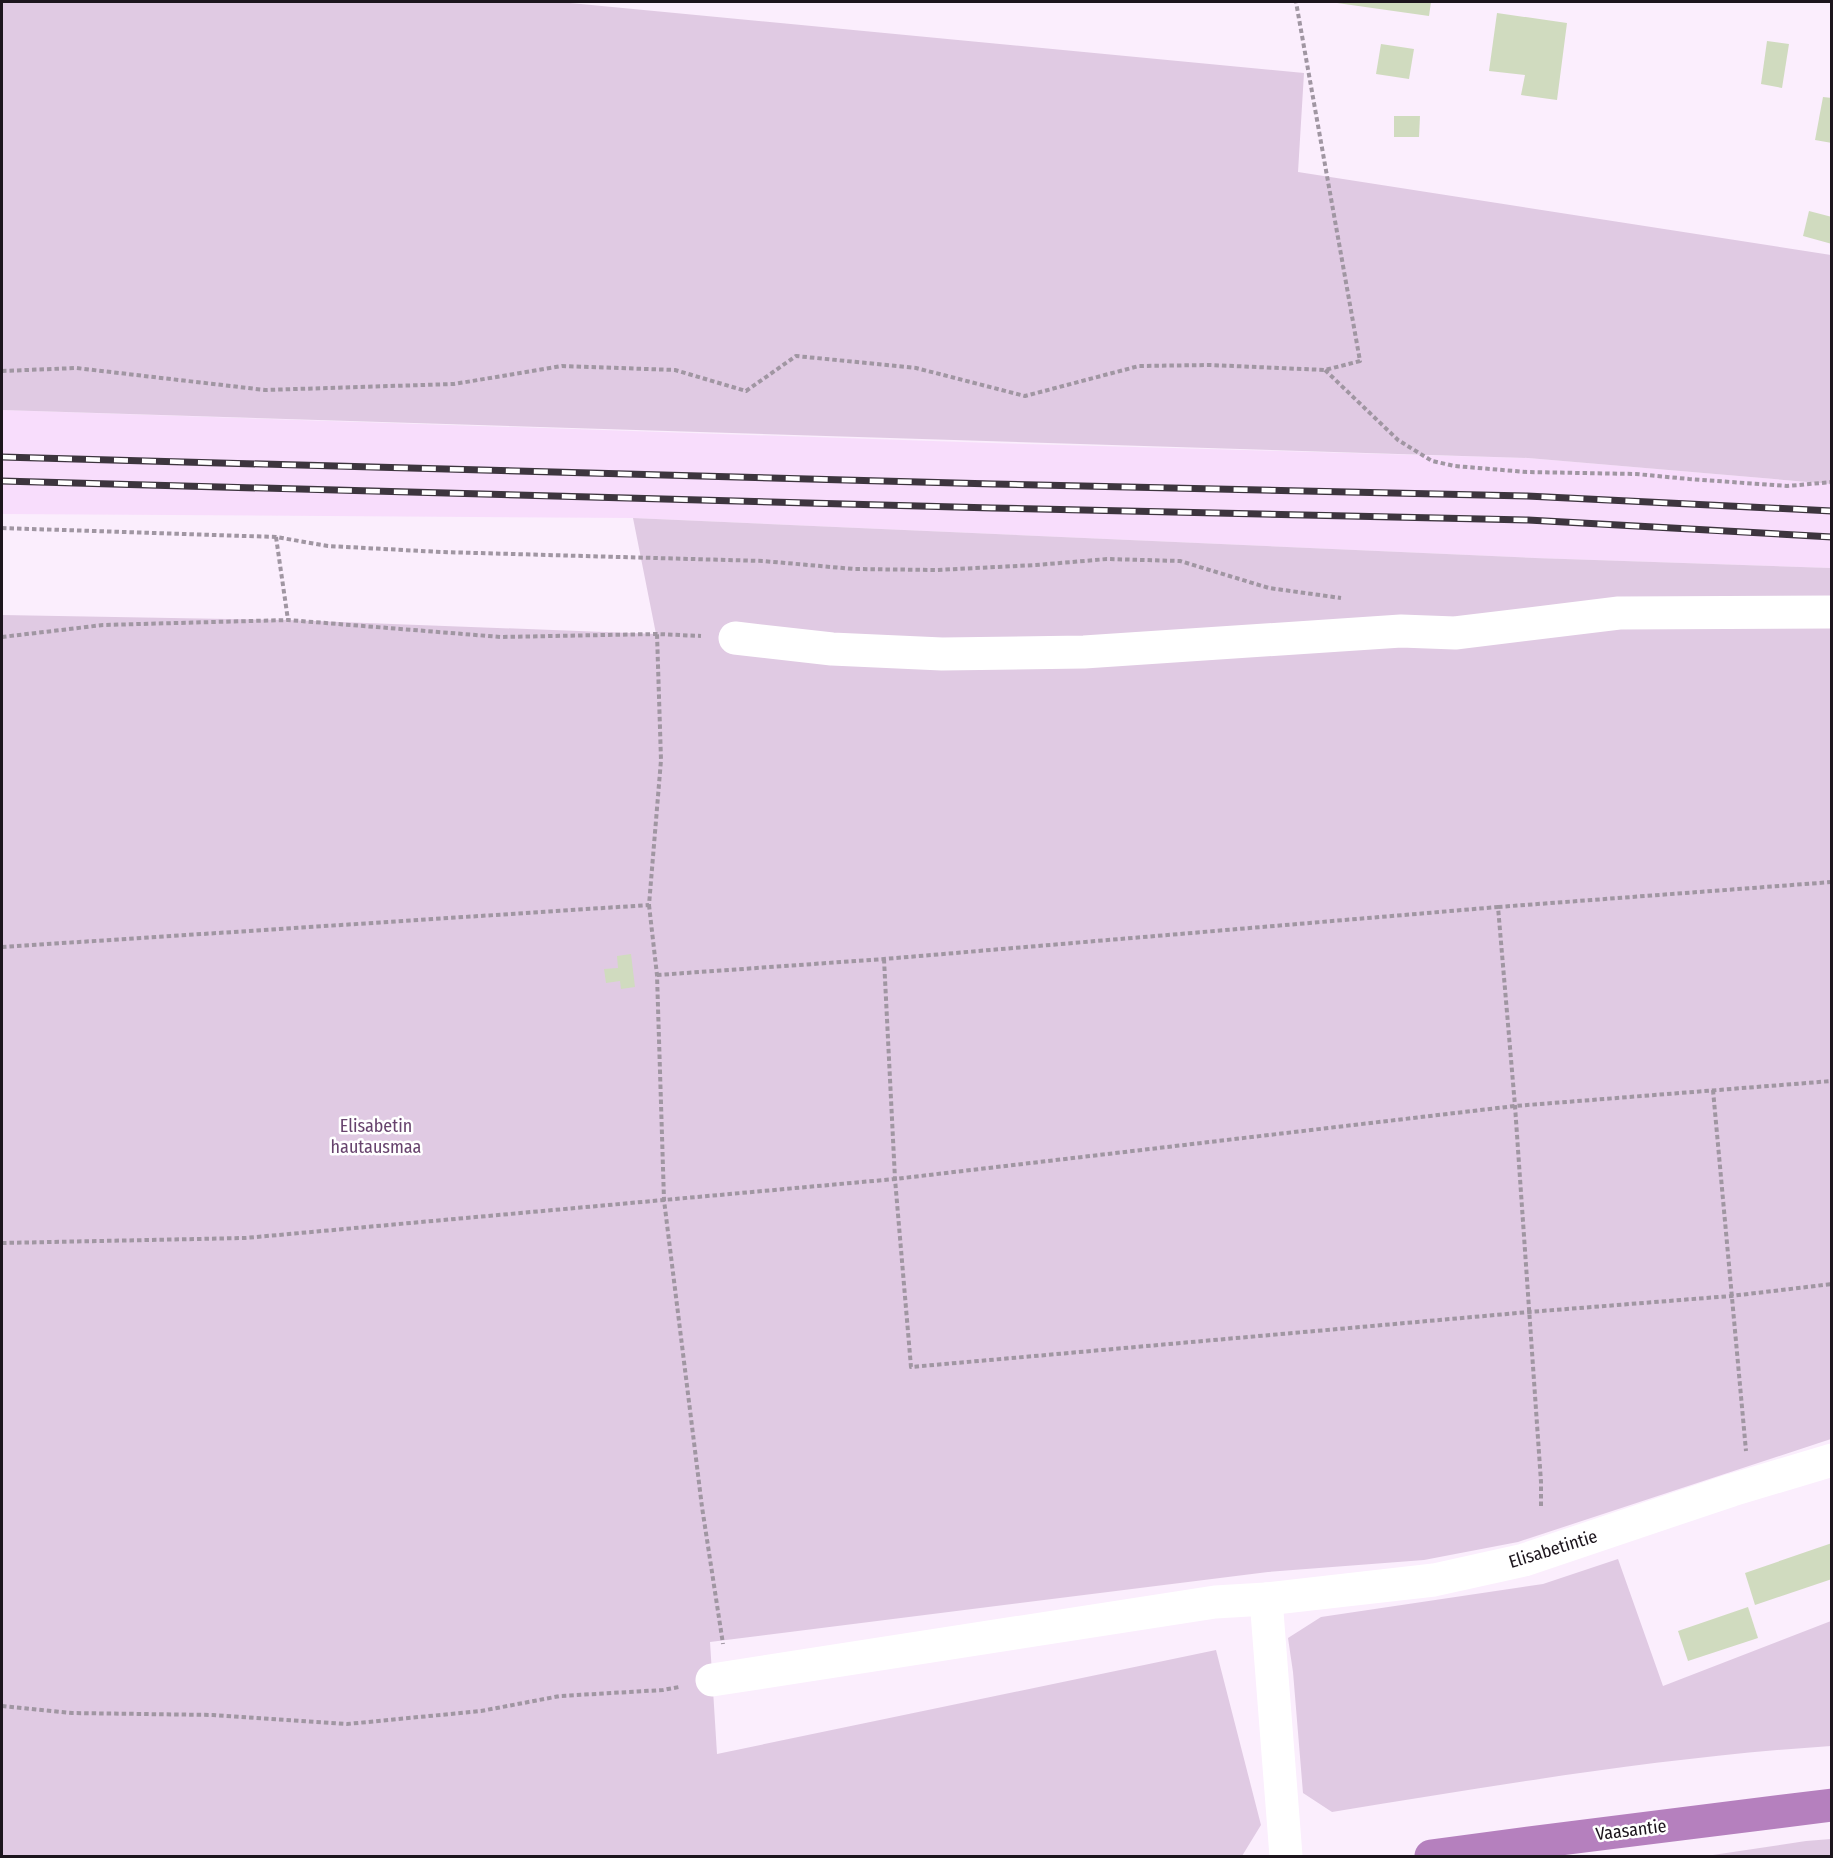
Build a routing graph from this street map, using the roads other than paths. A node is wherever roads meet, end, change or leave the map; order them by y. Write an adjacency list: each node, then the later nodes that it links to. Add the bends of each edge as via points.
1 (1832, 612): 2 (street, via 1619,613 1455,633 1401,631 1084,652 942,654 832,649)
2 (735, 638)
3 (1832, 1460): 4 (street, Elisabetintie, via 1524,1560 1434,1580)
4 (1266, 1599): 5 (street, Elisabetintie, via 1215,1602); 7 (street)
5 (720, 1679)
6 (1832, 1805): 8 (highway, Vaasantie)
7 (1286, 1857)
8 (1431, 1857)

